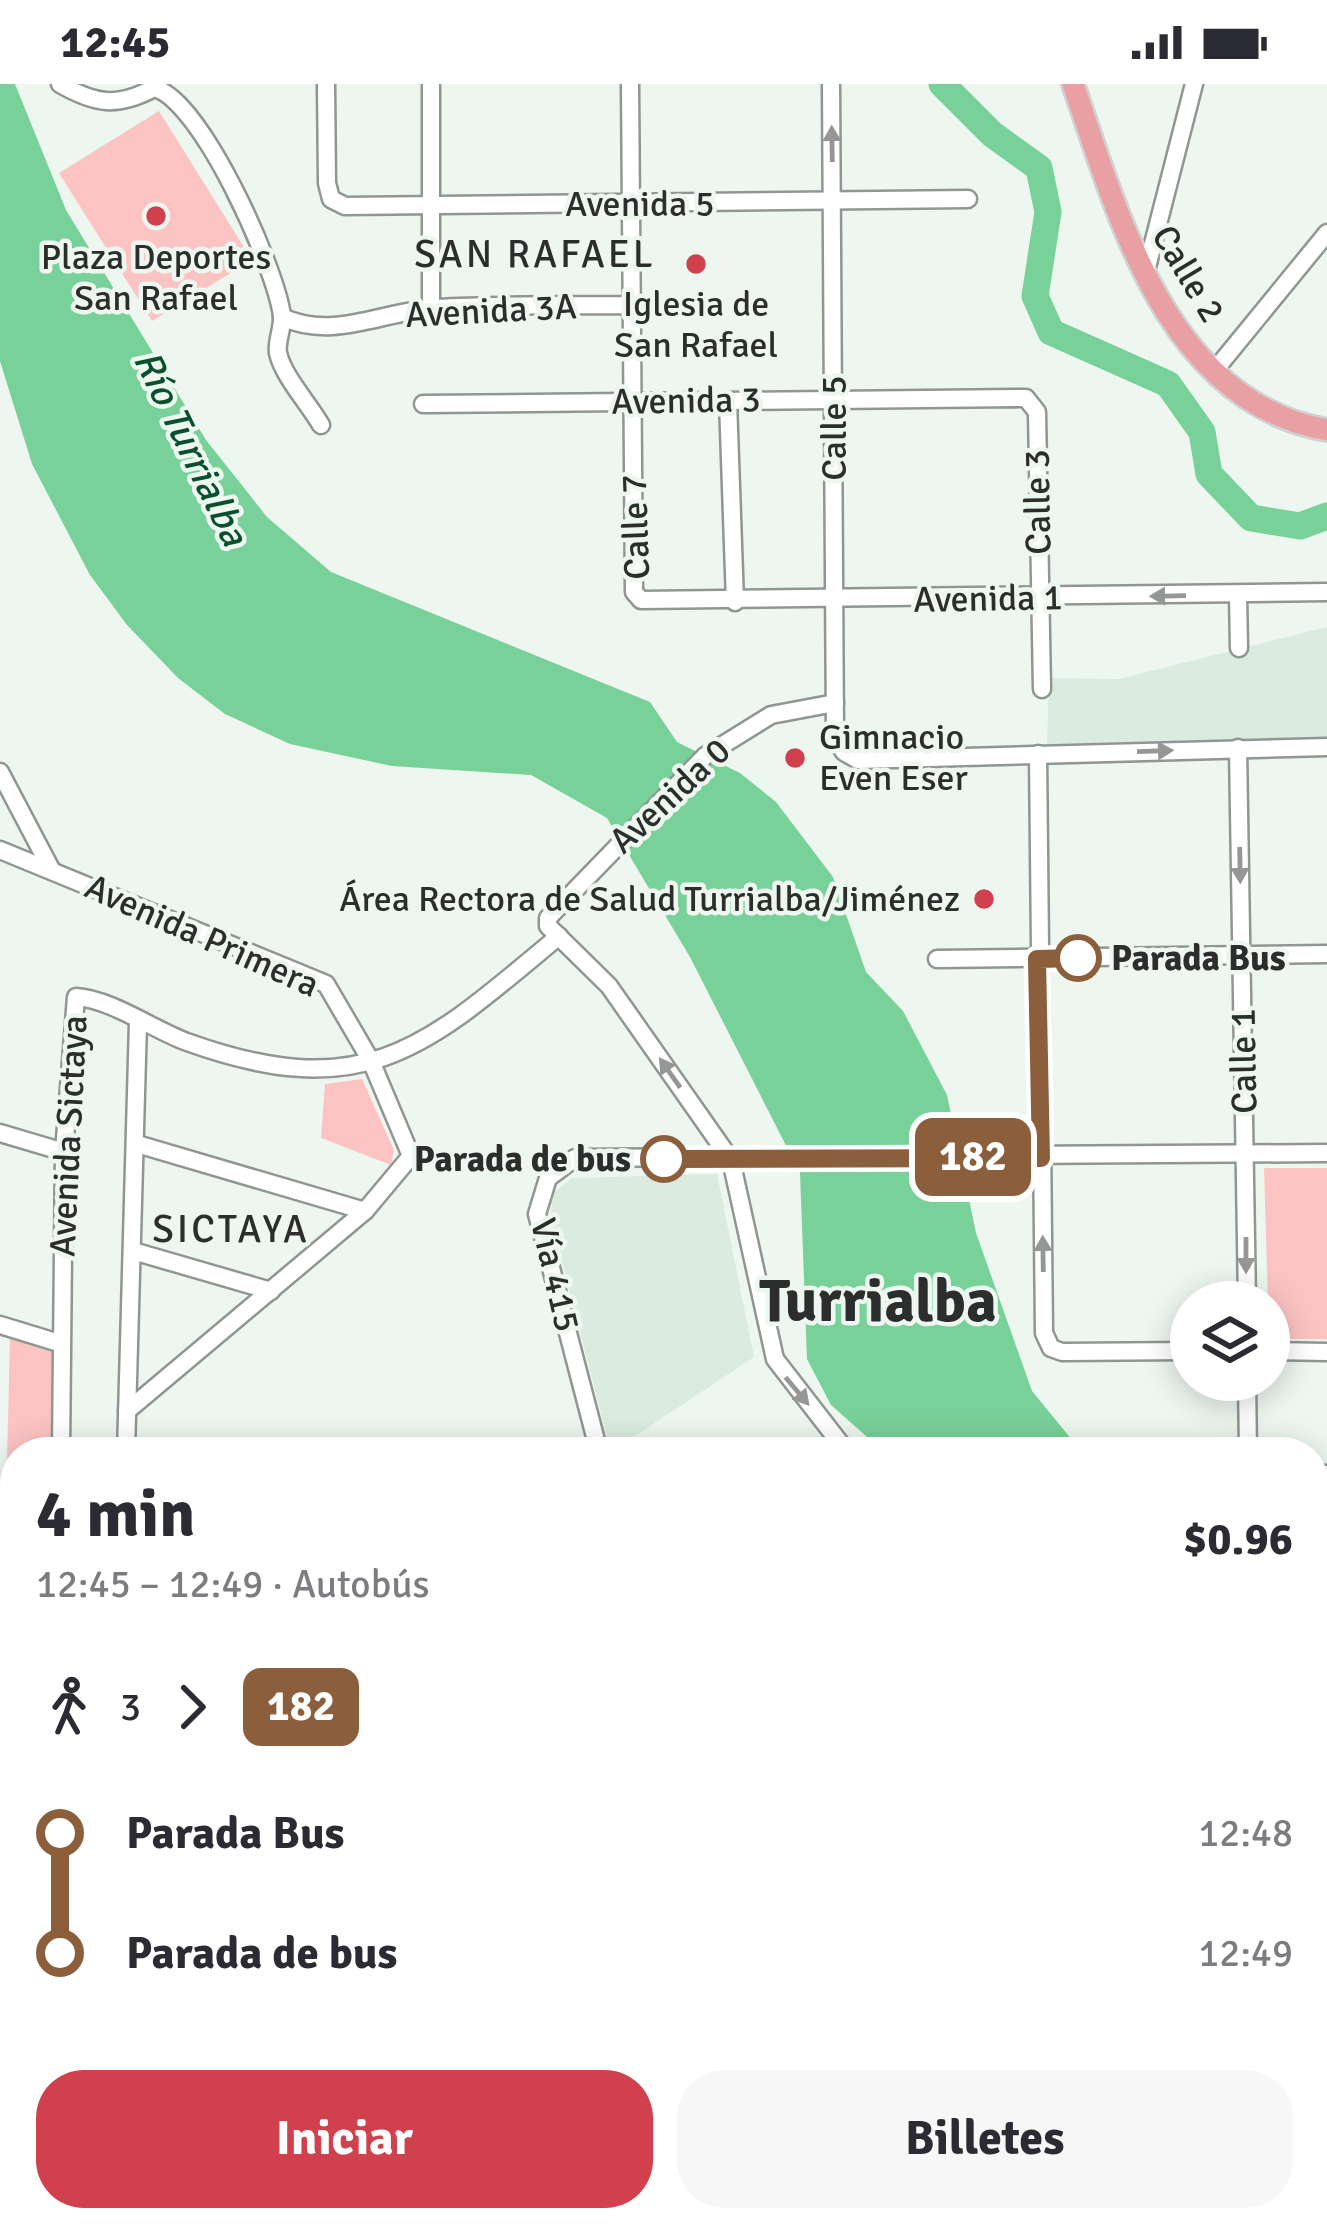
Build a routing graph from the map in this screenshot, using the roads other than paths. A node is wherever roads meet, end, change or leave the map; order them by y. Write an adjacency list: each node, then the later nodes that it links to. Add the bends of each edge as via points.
1 (59, 84): 16 (street, via 99,104 154,88 194,118 261,250)
2 (326, 84): 10 (street, Avenida 5, via 331,199 345,206)
3 (431, 84): 10 (street)
4 (630, 84): 11 (street, Calle 7)
5 (831, 84): 9 (street, Calle 5, one-way to 5)
6 (1072, 84): 13 (main road, Calle 2)
7 (1194, 84): 13 (street)
8 (968, 199): 9 (street, Avenida 5)
9 (833, 203): 11 (street, Avenida 5); 19 (street, Calle 5)
10 (431, 204): 11 (street, Avenida 5); 15 (street)
11 (631, 205): 14 (street, Calle 7)
12 (1324, 242): 17 (street)
13 (1144, 279): 17 (main road, Calle 2)
14 (631, 304): 15 (street, Avenida 3A); 21 (street, Calle 7)
15 (431, 308): 16 (street, Avenida 3A, via 328,329)
16 (282, 317): 23 (street, via 278,353)
17 (1215, 370): 24 (main road, Calle 2, via 1259,402)
18 (1020, 398): 19 (street, Avenida 3); 27 (street, Calle 3, via 1037,412)
19 (835, 400): 20 (street, Avenida 3); 28 (street, Calle 5)
20 (728, 401): 21 (street, Avenida 3); 29 (street)
21 (633, 402): 22 (street, Avenida 3); 30 (street, Calle 7, via 634,592)
22 (423, 404)
23 (321, 424)
24 (1327, 430)
25 (1327, 592): 26 (street, Avenida 1)
26 (1238, 595): 27 (street, Avenida 1, one-way to 27); 31 (street)
27 (1040, 598): 28 (street, Avenida 1); 32 (street, Calle 3)
28 (832, 601): 29 (street, Avenida 1); 33 (street, Calle 5)
29 (735, 602): 30 (street, Avenida 1)
30 (650, 603)
31 (1239, 648)
32 (1042, 689)
33 (836, 703): 36 (street, Calle 5, via 835,738 858,760); 40 (street, Avenida 0, via 742,729 548,918)
34 (1327, 747): 35 (street)
35 (1238, 748): 36 (street, one-way to 35); 42 (street, Calle 1, one-way to 42)
36 (1038, 754): 44 (street)
37 (0, 772): 39 (street)
38 (0, 850): 39 (street, Avenida Primera)
39 (52, 871): 46 (street, Avenida Primera, via 326,984)
40 (560, 936): 46 (street, Avenida Sictaya, via 445,1031); 53 (street, one-way to 40, via 608,986)
41 (1327, 953): 42 (street)
42 (1242, 955): 44 (street); 51 (street, Calle 1)
43 (937, 959): 44 (street)
44 (1037, 959): 52 (street)
45 (138, 1022): 46 (street, Avenida Sictaya, via 248,1060 330,1069); 48 (street); 49 (street, Avenida Sictaya, via 76,998)
46 (371, 1061): 54 (street, Avenida Primera, via 411,1156)
47 (0, 1133): 49 (street)
48 (137, 1144): 54 (street); 55 (street)
49 (64, 1152): 59 (street, Avenida Sictaya)
50 (1327, 1153): 51 (street, Vía 415)
51 (1246, 1154): 52 (street, Vía 415); 56 (street, Calle 1, one-way to 56)
52 (1041, 1158): 53 (street, Vía 415); 60 (street, one-way to 52, via 1051,1348 1044,1333)
53 (731, 1160): 67 (street, Vía 415, via 575,1158 540,1194 537,1214); 68 (street, one-way to 68, via 775,1359)
54 (365, 1211): 57 (street)
55 (134, 1251): 57 (street); 64 (street)
56 (1246, 1281)
57 (272, 1291): 64 (street)
58 (0, 1325): 59 (street)
59 (59, 1343): 65 (street, Avenida Sictaya)
60 (1170, 1351)
61 (1290, 1352): 62 (street)
62 (1327, 1352)
63 (1247, 1401): 69 (street)
64 (127, 1411): 66 (street)
65 (61, 1437)
66 (127, 1437)
67 (595, 1437)
68 (835, 1437)
69 (1248, 1437)

